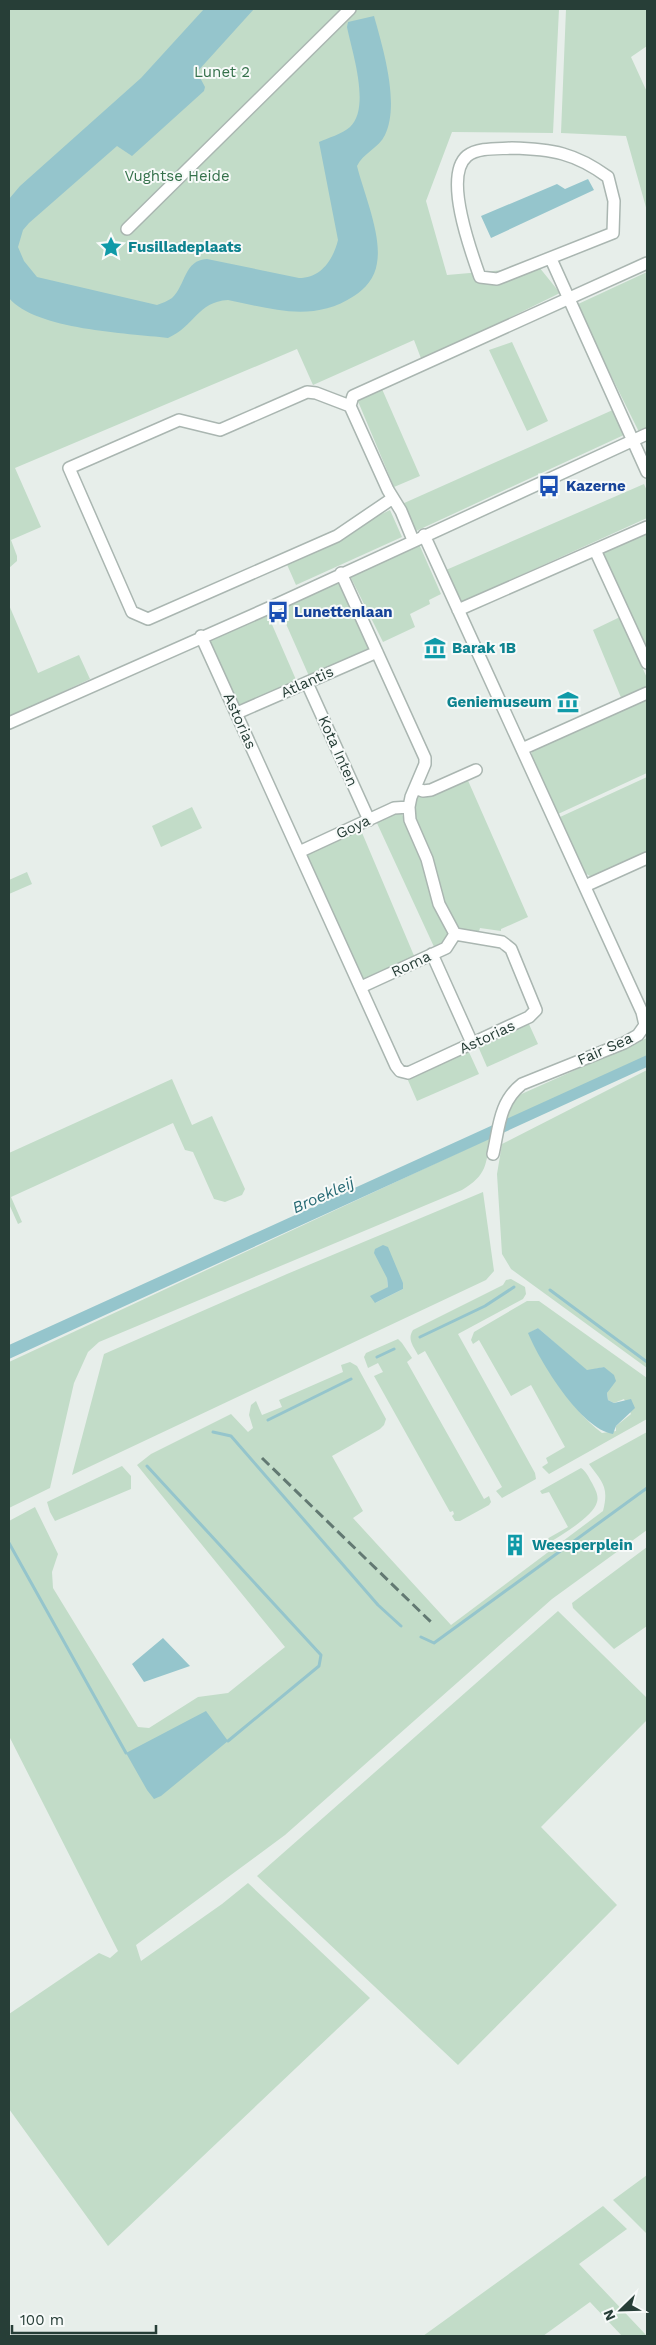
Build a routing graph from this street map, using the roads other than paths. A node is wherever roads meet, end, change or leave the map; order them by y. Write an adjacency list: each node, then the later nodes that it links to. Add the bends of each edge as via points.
1 (350, 9): 2 (street)
2 (127, 229)
3 (550, 259): 3 (street, via 497,278 480,277 457,200 460,168 467,156 512,148 547,149 589,163 608,177 614,201 613,233); 5 (street)
4 (647, 263): 5 (street)
5 (568, 298): 6 (street, via 353,396); 8 (street)
6 (350, 406): 10 (street); 10 (street, via 306,392 220,430 179,420 69,468 132,612 148,619 338,536)
7 (647, 434): 8 (street)
8 (632, 440): 9 (street); 12 (street)
9 (647, 472)
10 (392, 498): 13 (street)
11 (647, 527): 14 (street)
12 (424, 535): 13 (street); 16 (street)
13 (413, 540): 15 (street)
14 (595, 550): 16 (street); 19 (street)
15 (341, 573): 17 (street); 18 (street)
16 (458, 610): 24 (street)
17 (201, 636): 22 (street, Astorias); 23 (street)
18 (377, 652): 20 (street, Atlantis); 26 (street, via 425,758)
19 (647, 663)
20 (307, 682): 22 (street, Atlantis); 28 (street, Kota Inten)
21 (647, 693): 24 (street)
22 (236, 713): 29 (street, Astorias)
23 (9, 723)
24 (522, 749): 31 (street)
25 (476, 770): 26 (street, via 431,790)
26 (415, 788): 27 (street)
27 (409, 807): 28 (street, Goya, via 394,808); 32 (street, via 410,820 427,859 439,904)
28 (369, 820): 29 (street, Goya)
29 (299, 852): 34 (street, Astorias)
30 (647, 858): 31 (street)
31 (585, 886): 36 (street, Fair Sea, via 642,1012 645,1026 638,1035 624,1043 522,1084 508,1097)
32 (455, 934): 33 (street, Roma, via 446,948); 35 (street, Astorias, via 506,945 515,958 536,1010 529,1017)
33 (432, 954): 34 (street, Roma); 35 (street)
34 (361, 987): 35 (street, Astorias, via 400,1071 408,1073)
35 (472, 1043)
36 (493, 1154)

